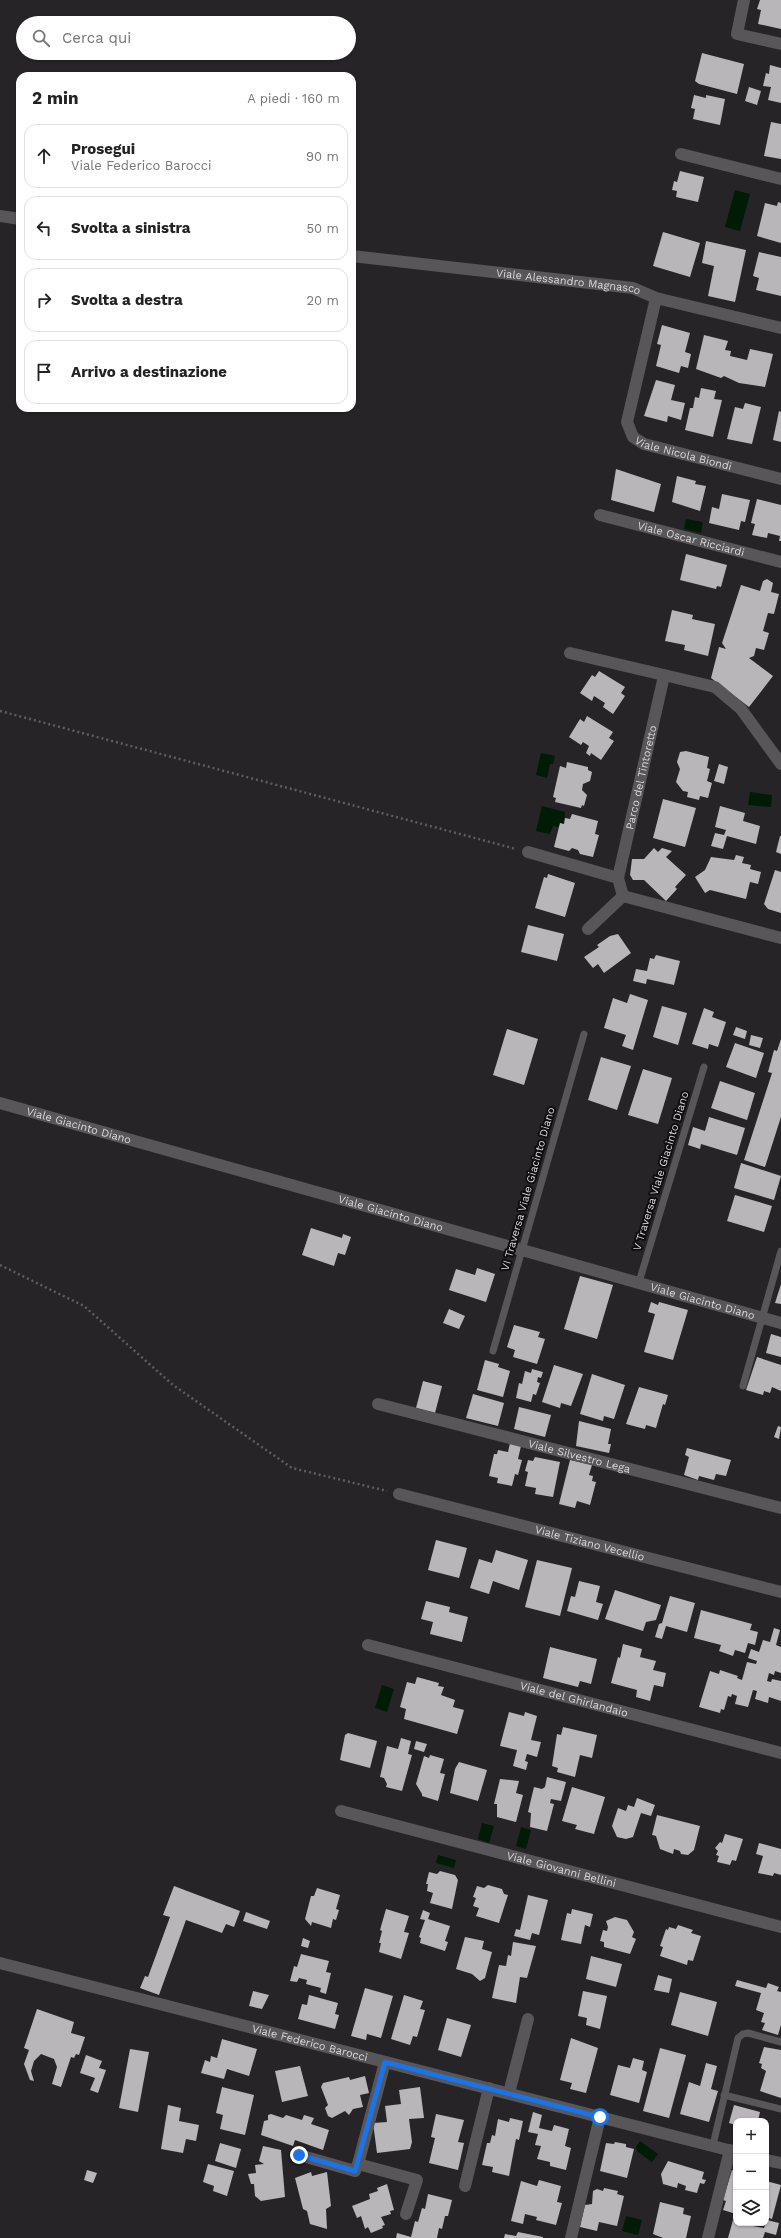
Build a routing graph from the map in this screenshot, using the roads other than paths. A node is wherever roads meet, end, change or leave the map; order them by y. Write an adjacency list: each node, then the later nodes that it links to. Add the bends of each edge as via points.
1 (744, 0): 2 (street, via 737,34)
2 (781, 44)
3 (681, 154): 4 (street)
4 (781, 179)
5 (0, 216): 6 (street)
6 (16, 218)
7 (356, 256): 8 (street, Viale Alessandro Magnasco, via 633,288)
8 (656, 298): 9 (street, Viale Alessandro Magnasco); 10 (street, Viale Nicola Biondi, via 627,422 633,437 644,444)
9 (781, 328)
10 (781, 479)
11 (600, 516): 12 (street, Viale Oscar Ricciardi)
12 (781, 562)
13 (570, 653): 14 (street)
14 (664, 676): 15 (street, via 716,687 741,709); 17 (street, Parco del Tintoretto)
15 (781, 764)
16 (528, 852): 17 (street)
17 (618, 878): 18 (street, Parco del Tintoretto)
18 (623, 896): 19 (street); 20 (street)
19 (588, 929)
20 (781, 938)
21 (584, 1034): 24 (lane, VI Traversa Viale Giacinto Diano)
22 (704, 1067): 26 (lane, V Traversa Viale Giacinto Diano)
23 (0, 1102): 24 (street, Viale Giacinto Diano)
24 (522, 1248): 26 (street, Viale Giacinto Diano); 29 (lane, VI Traversa Viale Giacinto Diano)
25 (781, 1251): 27 (lane)
26 (639, 1282): 27 (street, Viale Giacinto Diano)
27 (761, 1318): 28 (street, Viale Giacinto Diano); 30 (lane)
28 (781, 1323)
29 (493, 1351)
30 (743, 1386)
31 (378, 1404): 33 (street, Viale Silvestro Lega)
32 (399, 1494): 34 (street, Viale Tiziano Vecellio)
33 (781, 1508)
34 (781, 1592)
35 (368, 1645): 36 (street, Viale del Ghirlandaio)
36 (781, 1753)
37 (341, 1811): 38 (street, Viale Giovanni Bellini)
38 (781, 1927)
39 (0, 1963): 42 (street, Viale Federico Barocci)
40 (528, 2019): 44 (street)
41 (781, 2042): 45 (lane, via 743,2034 738,2038)
42 (385, 2062): 43 (street, Viale Federico Barocci); 53 (street)
43 (489, 2088): 44 (street, Viale Federico Barocci); 54 (street)
44 (509, 2093): 47 (street, Viale Federico Barocci)
45 (724, 2095): 46 (lane); 48 (lane)
46 (781, 2109)
47 (600, 2117): 48 (street, Viale Federico Barocci); 56 (street)
48 (713, 2145): 49 (street, Viale Federico Barocci)
49 (733, 2151): 57 (street)
50 (299, 2155): 53 (street, via 355,2171)
51 (769, 2161): 52 (street)
52 (781, 2163)
53 (358, 2164): 55 (street, via 417,2180)
54 (465, 2186)
55 (406, 2214)
56 (571, 2238)
57 (708, 2238)

